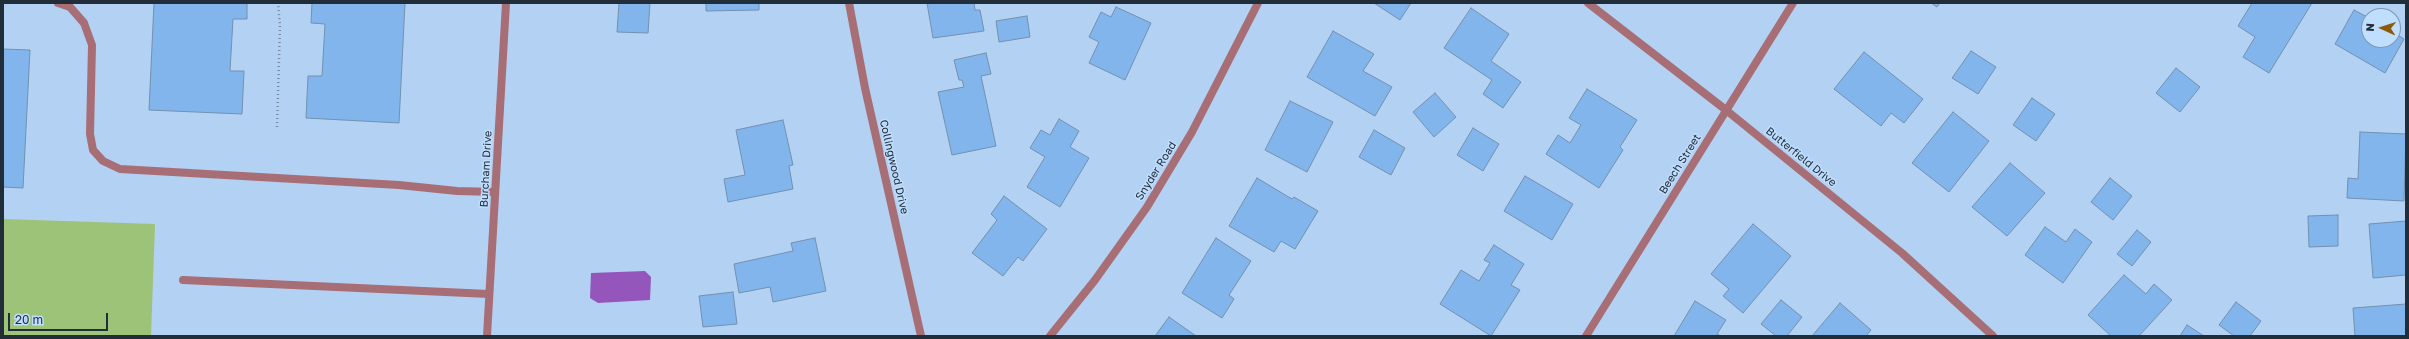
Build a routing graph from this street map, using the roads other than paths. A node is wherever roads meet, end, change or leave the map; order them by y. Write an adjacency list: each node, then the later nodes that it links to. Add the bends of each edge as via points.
1 (58, 3): 8 (street, via 70,7 84,23 92,46 90,134 93,150 103,161 120,169)
2 (506, 3): 8 (street, Burcham Drive)
3 (849, 3): 12 (street, Collingwood Drive, via 865,88)
4 (1258, 3): 13 (street, Snyder Road, via 1192,132 1147,206 1095,280)
5 (1588, 3): 7 (street, Butterfield Drive)
6 (1793, 3): 7 (street, Beech Street)
7 (1726, 110): 14 (street, Beech Street); 15 (street, Butterfield Drive, via 1902,253)
8 (495, 192): 10 (street, Burcham Drive)
9 (183, 280): 10 (street)
10 (490, 294): 11 (street, Burcham Drive)
11 (487, 336)
12 (921, 336)
13 (1050, 336)
14 (1586, 336)
15 (1993, 336)

